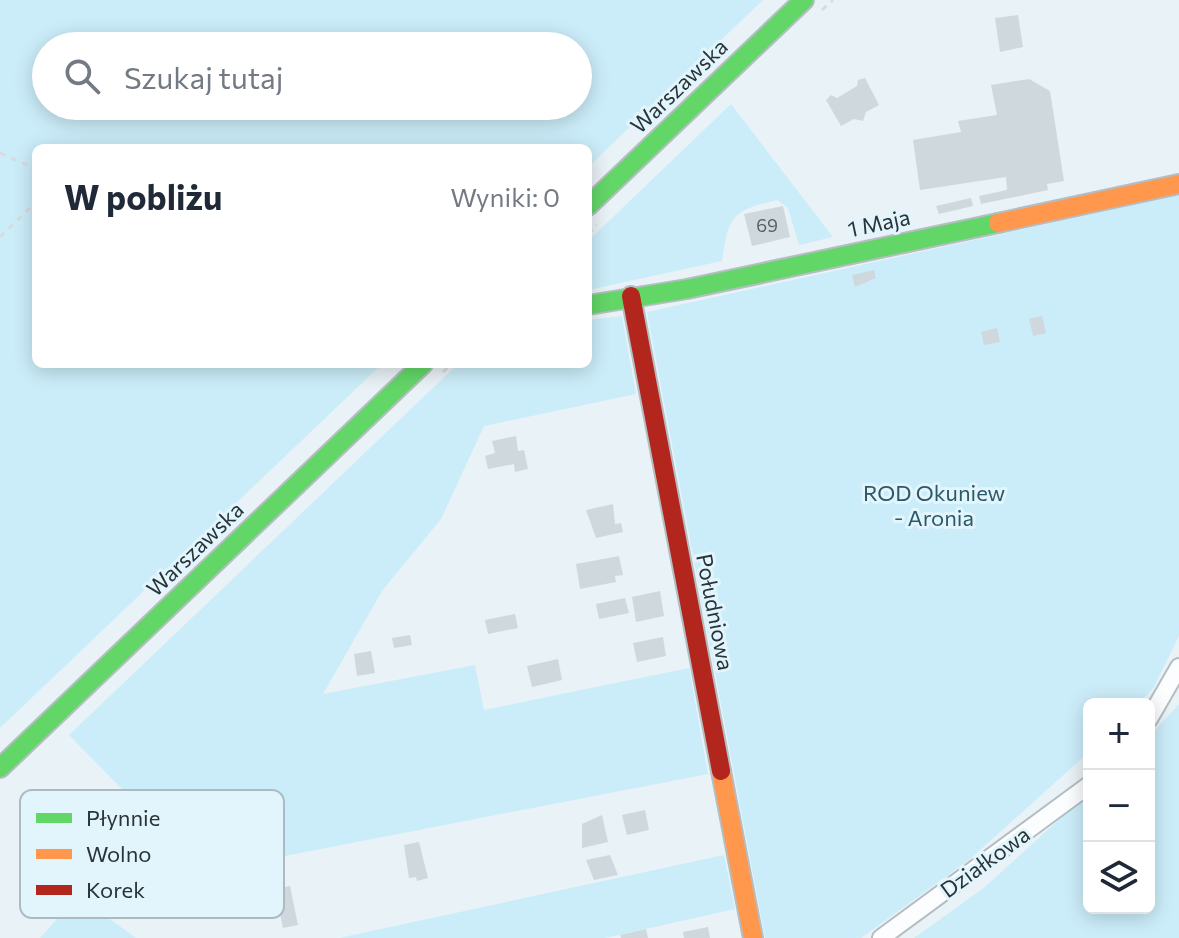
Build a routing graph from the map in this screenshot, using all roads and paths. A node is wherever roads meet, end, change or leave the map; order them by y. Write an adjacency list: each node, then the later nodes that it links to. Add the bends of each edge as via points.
1 (804, 0): 5 (street, Warszawska)
2 (0, 153): 3 (path)
3 (32, 167)
4 (1179, 184): 8 (street, 1 Maja, via 687,289)
5 (592, 202)
6 (32, 206): 7 (path)
7 (0, 237)
8 (631, 296): 9 (street, 1 Maja); 15 (street, Południowa)
9 (592, 304)
10 (419, 368): 13 (street, Warszawska)
11 (1179, 667): 12 (street)
12 (1155, 709)
13 (0, 768)
14 (1083, 789): 16 (street, Działkowa)
15 (753, 938)
16 (881, 938)

